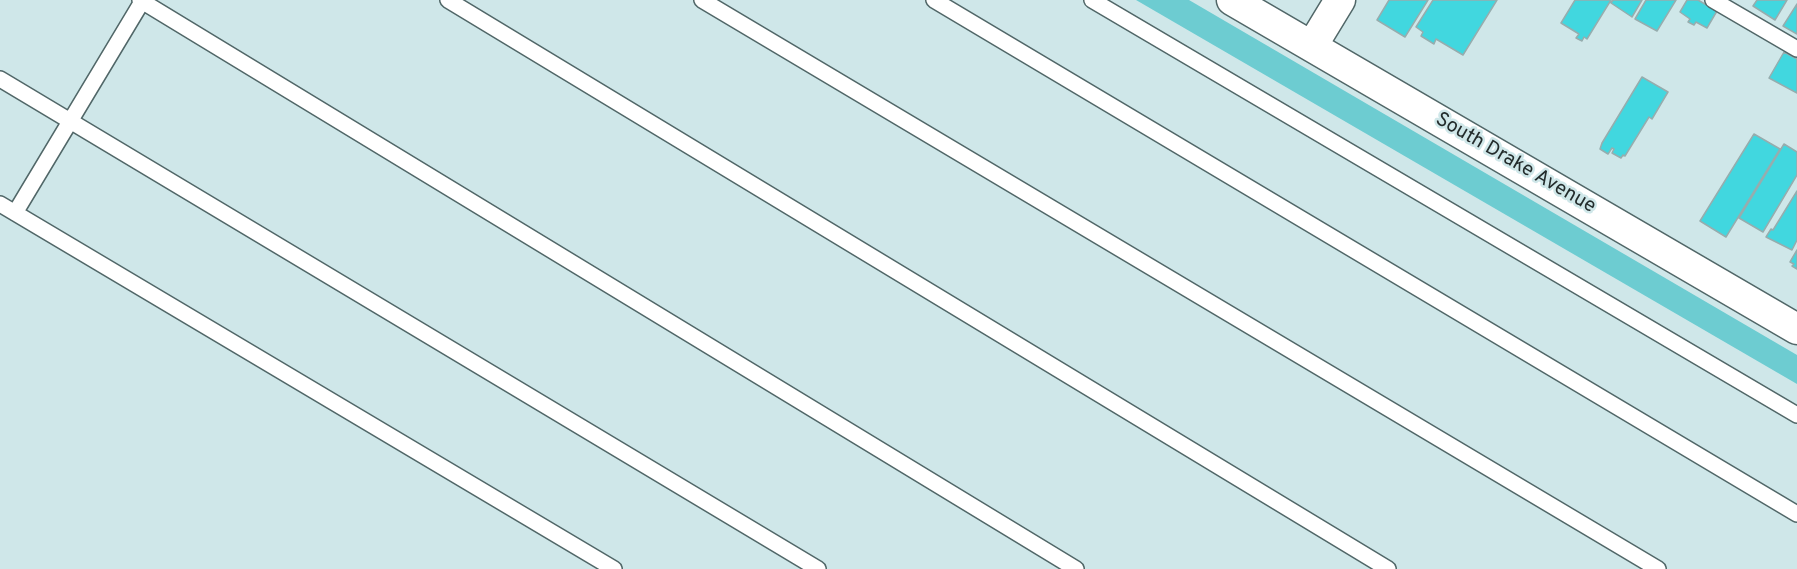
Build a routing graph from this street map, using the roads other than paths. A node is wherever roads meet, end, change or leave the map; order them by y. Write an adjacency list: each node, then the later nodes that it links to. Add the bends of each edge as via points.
1 (142, 0): 12 (lane); 20 (lane)
2 (448, 0): 21 (lane)
3 (702, 0): 22 (lane)
4 (934, 0): 17 (lane)
5 (1092, 0): 16 (lane)
6 (1232, 0): 9 (street, South Drake Avenue)
7 (1340, 0): 9 (street)
8 (1713, 0): 10 (lane)
9 (1312, 46): 15 (street, South Drake Avenue)
10 (1797, 49)
11 (0, 78): 12 (lane)
12 (71, 121): 14 (lane); 19 (lane)
13 (0, 204): 14 (lane)
14 (15, 213): 18 (lane)
15 (1797, 329)
16 (1797, 415)
17 (1797, 514)
18 (614, 569)
19 (818, 569)
20 (1076, 569)
21 (1388, 569)
22 (1658, 569)

